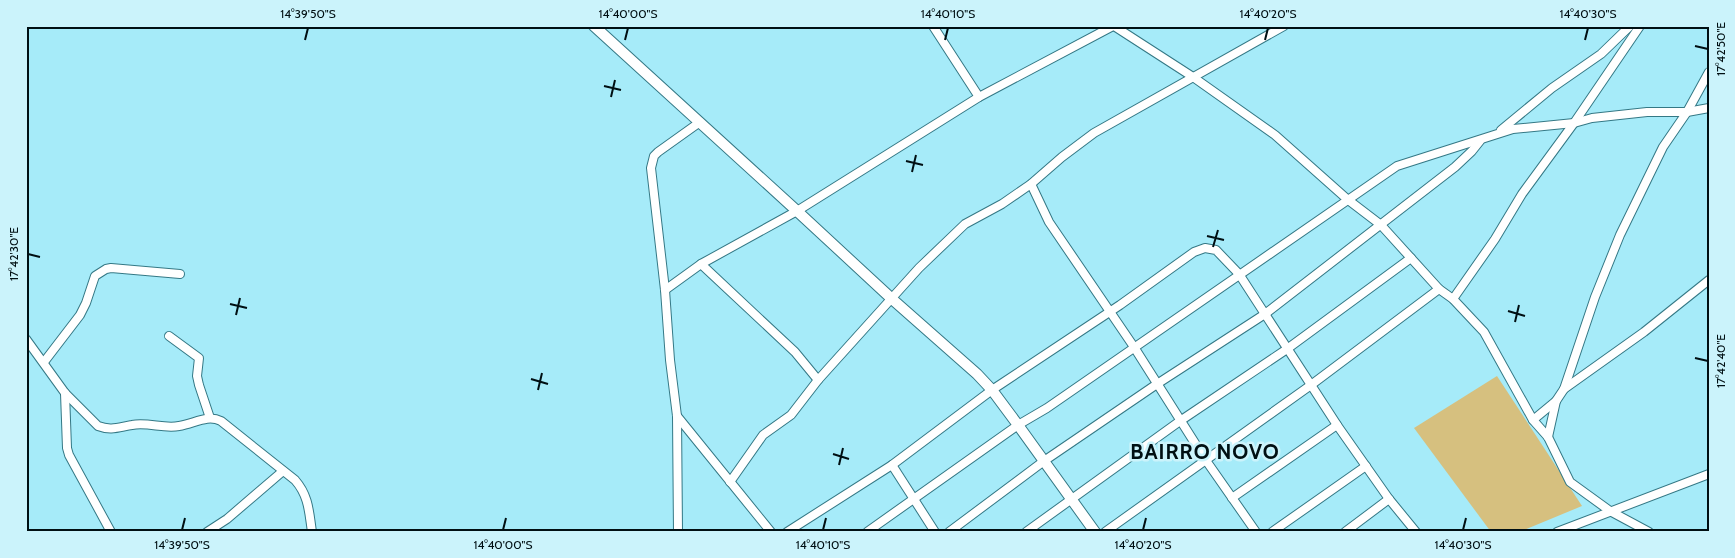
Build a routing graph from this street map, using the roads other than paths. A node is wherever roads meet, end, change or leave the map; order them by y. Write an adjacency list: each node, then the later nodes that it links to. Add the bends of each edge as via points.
1 (594, 26): 12 (street)
2 (933, 26): 9 (street)
3 (1113, 26): 8 (street); 9 (street)
4 (1284, 26): 8 (street)
5 (1630, 26): 14 (street, via 1601,54 1552,88)
6 (1640, 26): 13 (street)
7 (1709, 72): 11 (street)
8 (1193, 77): 16 (street, via 1094,133); 17 (street, via 1275,135)
9 (979, 97): 18 (street)
10 (1709, 108): 11 (street)
11 (1686, 112): 13 (street, via 1646,112); 39 (street, via 1663,147 1620,235)
12 (700, 122): 18 (street); 26 (street, via 658,152 652,161)
13 (1574, 123): 14 (street); 28 (street, via 1522,194)
14 (1497, 133): 15 (street)
15 (1480, 140): 17 (street, via 1397,166); 19 (street, via 1454,167)
16 (1031, 184): 27 (street, via 965,224); 29 (street, via 1049,222)
17 (1347, 199): 19 (street); 23 (street)
18 (797, 211): 21 (street); 27 (street)
19 (1381, 225): 20 (street); 30 (street)
20 (1411, 258): 25 (street); 34 (street)
21 (700, 264): 26 (street); 36 (street, via 795,352)
22 (180, 274): 35 (street, via 111,268 101,271 92,282 80,315)
23 (1239, 274): 29 (street, via 1216,250 1205,248 1194,252); 30 (street); 33 (street)
24 (1709, 280): 39 (street, via 1644,332)
25 (1439, 289): 28 (street); 38 (street)
26 (665, 290): 43 (street)
27 (892, 299): 36 (street); 40 (street)
28 (1453, 299): 45 (street, via 1484,332)
29 (1110, 312): 33 (street); 40 (street)
30 (1265, 314): 34 (street); 37 (street)
31 (169, 336): 44 (street, via 199,358 197,376)
32 (26, 339): 35 (street)
33 (1134, 347): 37 (street); 47 (street)
34 (1287, 349): 38 (street); 46 (street)
35 (44, 362): 41 (street)
36 (818, 380): 56 (street, via 791,414 763,435)
37 (1157, 384): 46 (street); 51 (street)
38 (1311, 385): 48 (street); 50 (street)
39 (1564, 389): 42 (street)
40 (992, 390): 47 (street); 52 (street)
41 (65, 393): 44 (street, via 98,426 109,429 133,424 178,426); 62 (street, via 69,455)
42 (1556, 401): 45 (street); 49 (street)
43 (676, 416): 56 (street); 65 (street)
44 (210, 418): 54 (street, via 221,421)
45 (1533, 420): 49 (street)
46 (1180, 421): 50 (street); 57 (street)
47 (1018, 425): 51 (street); 60 (street)
48 (1337, 425): 53 (street); 58 (street)
49 (1548, 437): 61 (street, via 1570,482)
50 (1205, 459): 58 (street); 73 (street)
51 (1044, 461): 57 (street); 70 (street)
52 (892, 465): 60 (street); 67 (street)
53 (1366, 466): 59 (street); 75 (street)
54 (283, 471): 63 (street); 64 (street, via 303,489)
55 (1709, 474): 61 (street)
56 (730, 482): 66 (street)
57 (1072, 498): 71 (street); 72 (street)
58 (1232, 498): 74 (street)
59 (1389, 499): 76 (street); 77 (street)
60 (913, 500): 68 (street); 69 (street)
61 (1610, 511): 78 (street); 79 (street)
62 (111, 532)
63 (207, 532)
64 (312, 532)
65 (678, 532)
66 (771, 532)
67 (788, 532)
68 (866, 532)
69 (935, 532)
70 (950, 532)
71 (1026, 532)
72 (1095, 532)
73 (1105, 532)
74 (1256, 532)
75 (1272, 532)
76 (1345, 532)
77 (1416, 532)
78 (1557, 532)
79 (1649, 532)

